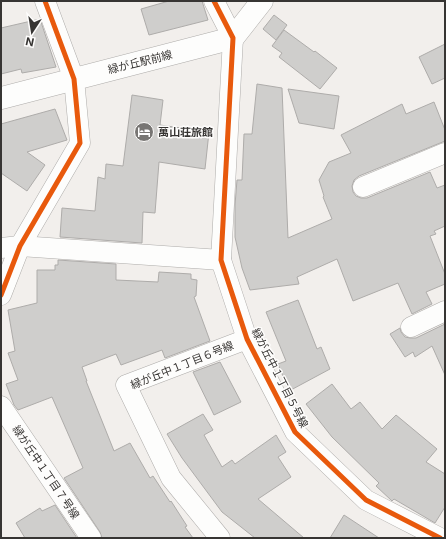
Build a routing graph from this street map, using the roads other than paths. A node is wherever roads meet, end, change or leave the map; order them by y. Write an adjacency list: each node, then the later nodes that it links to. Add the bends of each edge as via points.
1 (45, 1): 5 (street)
2 (214, 1): 4 (street)
3 (262, 1): 4 (street)
4 (233, 38): 5 (street, 緑が丘駅前線); 10 (street, 緑が丘中１丁目５号線)
5 (74, 79): 6 (street, 緑が丘駅前線); 9 (street, via 80,143)
6 (1, 98)
7 (445, 153): 8 (street)
8 (363, 187)
9 (10, 247): 10 (street); 11 (street)
10 (221, 260): 14 (street, 緑が丘中１丁目５号線)
11 (1, 295)
12 (445, 311): 13 (street)
13 (411, 326)
14 (247, 339): 17 (street, 緑が丘中１丁目６号線, via 126,385 171,478); 18 (street, 緑が丘中１丁目５号線, via 295,432 366,500)
15 (1, 406): 16 (street, 緑が丘中１丁目７号線)
16 (91, 538)
17 (220, 538)
18 (440, 538)

